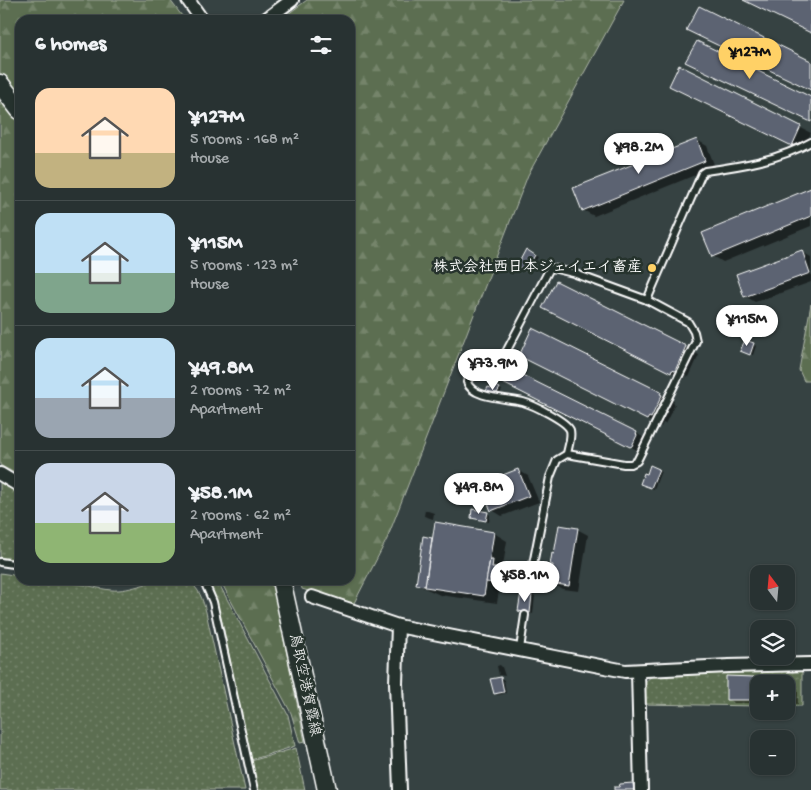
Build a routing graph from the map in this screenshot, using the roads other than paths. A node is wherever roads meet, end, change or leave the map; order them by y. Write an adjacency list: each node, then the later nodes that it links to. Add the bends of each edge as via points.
1 (188, 0): 3 (street)
2 (292, 0): 4 (street)
3 (198, 15)
4 (272, 15)
5 (0, 84): 6 (main road)
6 (15, 104)
7 (811, 142): 8 (lane, via 748,165 702,173)
8 (647, 300): 9 (lane, via 688,322 696,341 637,461 624,464); 9 (lane, via 573,273 550,269 506,352 468,378 471,389 494,398 524,402 563,422 570,433)
9 (567, 454): 16 (lane, via 557,460 550,477)
10 (0, 474): 11 (street)
11 (15, 483)
12 (0, 562): 13 (lane)
13 (15, 564)
14 (206, 585): 23 (lane, via 213,602)
15 (282, 585): 24 (main road, 鳥取空港賀露線)
16 (528, 590)
17 (312, 597): 19 (street)
18 (525, 615): 20 (lane)
19 (398, 626): 20 (street); 25 (street, via 396,684)
20 (520, 649): 22 (street)
21 (811, 664): 22 (street)
22 (638, 671): 26 (street)
23 (254, 790)
24 (326, 790)
25 (400, 790)
26 (641, 790)

